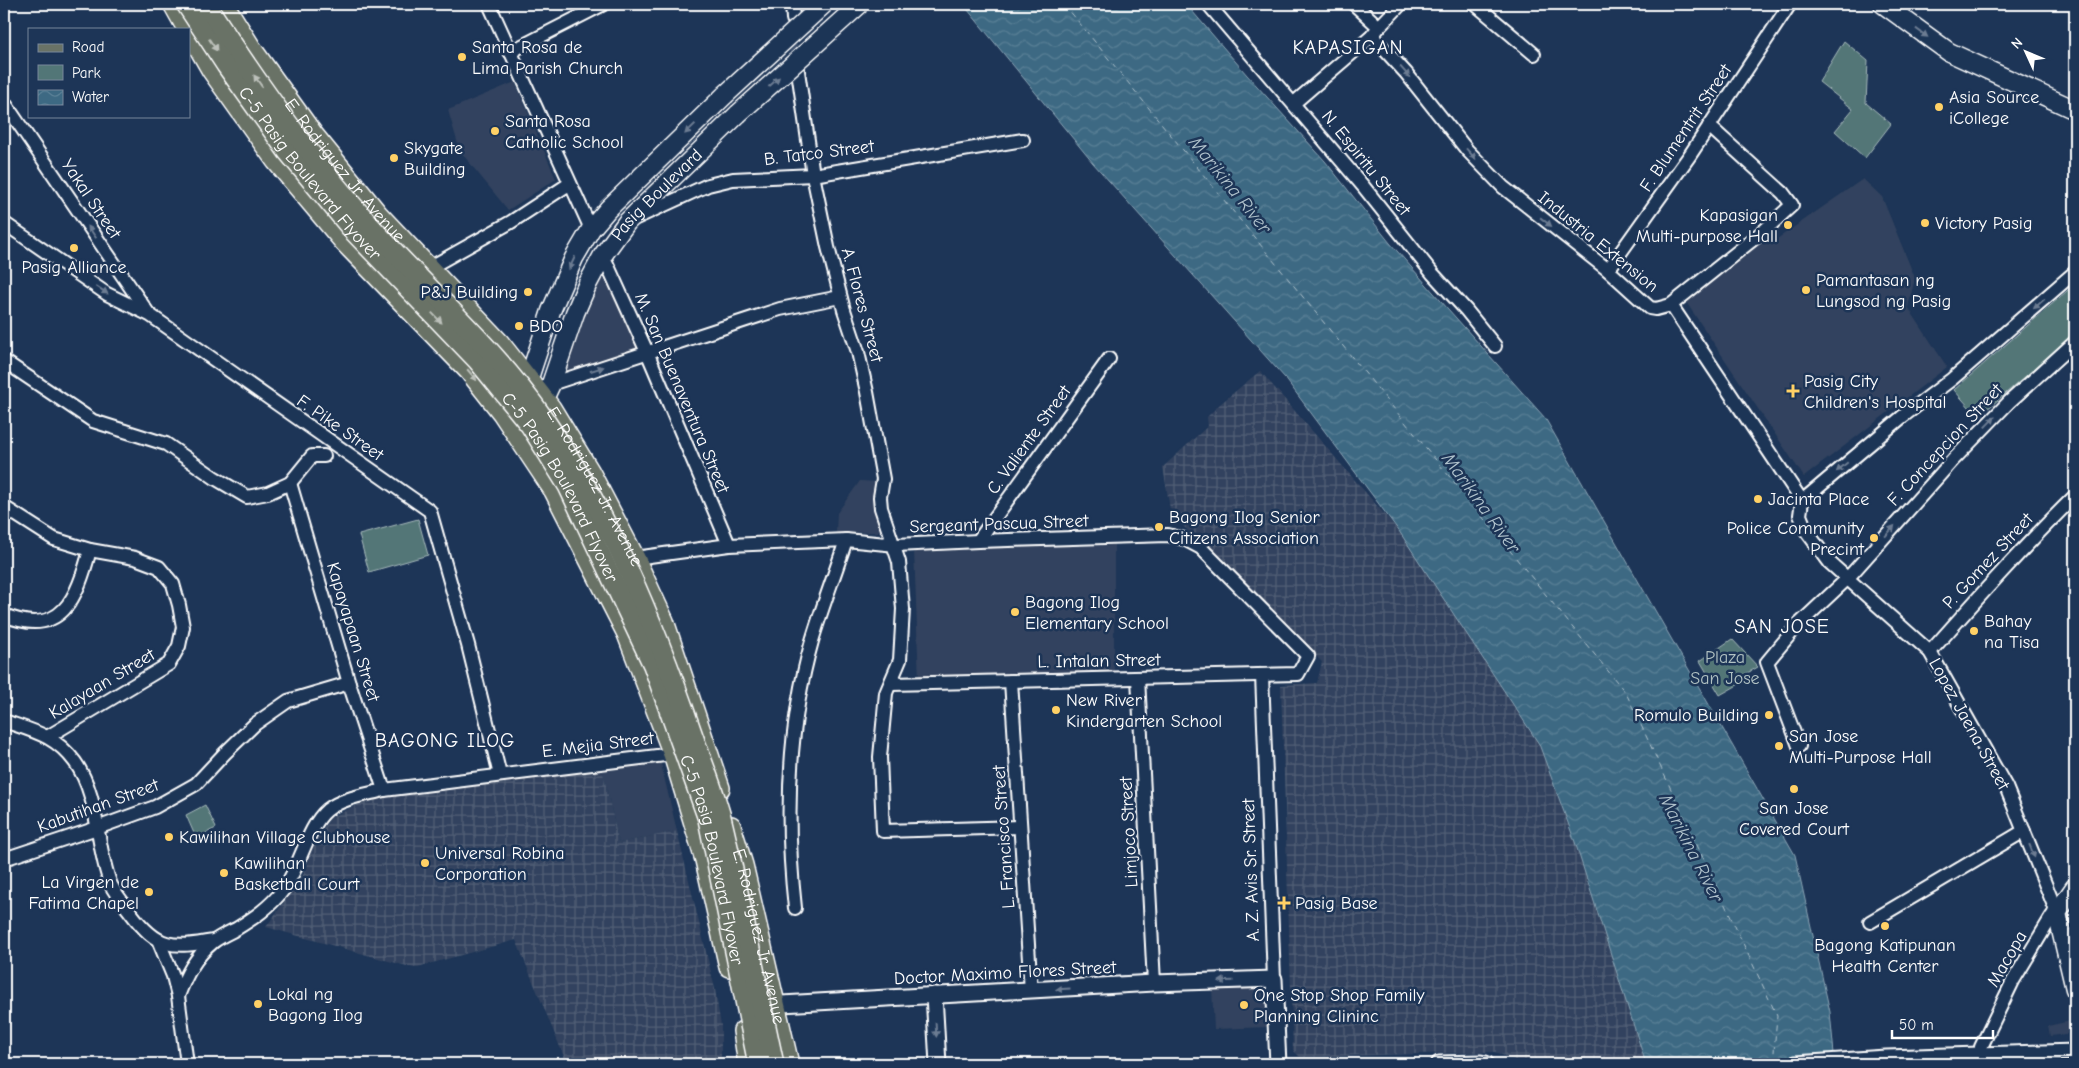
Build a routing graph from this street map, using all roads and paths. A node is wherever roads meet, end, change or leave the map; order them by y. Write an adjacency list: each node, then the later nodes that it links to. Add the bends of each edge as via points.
1 (173, 4): 17 (main road, E. Rodriguez Jr. Avenue)
2 (186, 4): 101 (main road, C-5 Pasig Boulevard Flyover, one-way to 101, bridge, via 288,152 355,233 478,360 530,425 568,486 653,665 708,819)
3 (206, 4): 103 (main road, C-5 Pasig Boulevard Flyover, one-way to 3, bridge, via 720,814 667,660 621,555 581,476 542,416 490,350 368,223 302,143)
4 (224, 4): 34 (main road, E. Rodriguez Jr. Avenue, via 313,134 378,214)
5 (488, 4): 20 (street)
6 (604, 4): 20 (street)
7 (792, 4): 16 (street)
8 (824, 4): 32 (main road, Pasig Boulevard, one-way to 32, bridge, via 725,95)
9 (860, 4): 30 (main road, Pasig Boulevard, one-way to 9, bridge, via 738,114)
10 (1208, 4): 24 (street, N. Espiritu Street)
11 (1354, 4): 18 (street, Industria Extension)
12 (1401, 4): 18 (street)
13 (1475, 4): 21 (street)
14 (1790, 4): 26 (street, F. Blumentrit Street)
15 (1883, 4): 25 (main road, one-way to 25, via 1949,52)
16 (793, 19)
17 (187, 28)
18 (1376, 31): 24 (street); 35 (street, Industria Extension, one-way to 35, via 1467,150 1503,187)
19 (190, 33): 37 (main road, E. Rodriguez Jr. Avenue, via 212,71 276,160 344,242)
20 (510, 52): 29 (street)
21 (1534, 54)
22 (798, 71): 28 (street, A. Flores Street)
23 (4, 102): 40 (street, Yakal Street, one-way to 23)
24 (1294, 103): 42 (street, N. Espiritu Street)
25 (2075, 110)
26 (1709, 126): 35 (street, F. Blumentrit Street); 39 (street, via 1792,205)
27 (1023, 140): 28 (street, B. Tatco Street)
28 (813, 175): 30 (street, B. Tatco Street, via 733,179 708,186); 38 (street, A. Flores Street)
29 (570, 184): 32 (street); 34 (street, via 511,222)
30 (627, 222): 33 (main road, Pasig Boulevard)
31 (4, 223): 40 (street, F. Pike Street, one-way to 40, via 107,294)
32 (591, 229): 46 (main road, Pasig Boulevard, one-way to 46, via 574,258 551,311)
33 (603, 256): 43 (street, M. San Buenaventura Street); 47 (main road, Pasig Boulevard, via 574,313)
34 (425, 264): 37 (main road); 46 (main road, E. Rodriguez Jr. Avenue)
35 (1608, 270): 39 (street, Industria Extension, via 1650,308)
36 (2075, 272): 53 (street, one-way to 53, via 1952,379)
37 (390, 289): 48 (main road, E. Rodriguez Jr. Avenue, one-way to 48)
38 (840, 296): 43 (street, via 780,309); 58 (street, A. Flores Street, via 858,352 883,479 881,508)
39 (1671, 305): 53 (street, Industria Extension)
40 (150, 315): 76 (street, F. Pike Street, via 430,511)
41 (2075, 342): 61 (street, F. Concepcion Street, one-way to 41, via 1953,460)
42 (1495, 346)
43 (647, 352): 47 (street, one-way to 43); 57 (street, M. San Buenaventura Street)
44 (1109, 359): 56 (street, C. Valiente Street)
45 (4, 361): 51 (street, via 93,421 166,444 247,497 268,493)
46 (529, 378): 47 (main road, E. Rodriguez Jr. Avenue); 48 (main road, Pasig Boulevard)
47 (547, 391): 49 (main road); 60 (main road, E. Rodriguez Jr. Avenue)
48 (500, 409): 49 (main road, E. Rodriguez Jr. Avenue)
49 (512, 427): 64 (main road, E. Rodriguez Jr. Avenue, via 554,490)
50 (324, 456): 51 (street, via 312,456)
51 (290, 483): 70 (street, Kapayapaan Street)
52 (2075, 496): 65 (street, P. Gomez Street)
53 (1802, 501): 61 (street, Lopez Jaena Street, via 1800,515 1807,532 1830,563)
54 (4, 507): 59 (street, Kalayaan Street, via 54,539)
55 (846, 540): 57 (street, Sergeant Pascua Street); 58 (street, Sergeant Pascua Street); 83 (street, via 812,642 792,747 788,801)
56 (978, 541): 58 (street, Sergeant Pascua Street); 66 (street, Sergeant Pascua Street, via 1168,535 1184,539 1202,548 1308,656)
57 (728, 545): 60 (street, Sergeant Pascua Street)
58 (896, 546): 71 (street, A. Flores Street, via 903,609 900,660)
59 (90, 550): 62 (street, via 74,598 52,620 35,622); 73 (street, Kalayaan Street, via 135,558 159,567 167,575 180,605 182,627 179,646 169,664)
60 (635, 558): 63 (main road, E. Rodriguez Jr. Avenue)
61 (1847, 579): 65 (street, Lopez Jaena Street); 74 (street, F. Concepcion Street, via 1797,626 1767,662)
62 (4, 615)
63 (664, 621): 64 (main road); 94 (main road, E. Rodriguez Jr. Avenue, via 711,757 743,865)
64 (627, 634): 75 (main road, E. Rodriguez Jr. Avenue)
65 (1930, 652): 80 (street, Lopez Jaena Street, via 2006,787)
66 (1303, 666): 67 (street, L. Intalan Street, via 1298,674)
67 (1262, 675): 68 (street, L. Intalan Street); 88 (street, A. Z. Avis Sr. Street)
68 (1138, 678): 69 (street, L. Intalan Street); 89 (street, Limjoco Street)
69 (1012, 681): 71 (street, L. Intalan Street); 78 (street, L. Francisco Street)
70 (348, 683): 77 (street, Kapayapaan Street); 79 (street, Kabutihan Street, via 288,701 255,724 196,784 155,807)
71 (891, 684): 78 (street, A. Flores Street, via 886,693 880,757 883,831)
72 (4, 721): 73 (street)
73 (49, 736): 79 (street, via 74,761 89,789)
74 (1799, 746)
75 (673, 754): 76 (street, E. Mejia Street); 95 (main road, E. Rodriguez Jr. Avenue, via 705,860)
76 (500, 774): 77 (street, E. Mejia Street)
77 (384, 790): 86 (street, E. Mejia Street, via 345,800 326,811 315,824 290,880 273,902)
78 (1020, 827): 91 (street, L. Francisco Street)
79 (97, 828): 81 (street, Kabutihan Street); 87 (street, via 112,887 137,921)
80 (2024, 831): 84 (street, Lopez Jaena Street, one-way to 84); 85 (street)
81 (4, 858)
82 (2075, 887): 84 (main road)
83 (795, 908)
84 (2054, 914): 90 (main road, Lopez Jaena Street); 96 (street, Macopa, via 2013,981)
85 (1870, 922)
86 (214, 941): 87 (street, via 173,946); 93 (street, E. Mejia Street, via 191,966)
87 (159, 942): 93 (street)
88 (1274, 979): 89 (street, Doctor Maximo Flores Street, one-way to 89); 106 (street, A. Z. Avis Sr. Street)
89 (1154, 983): 91 (street, Doctor Maximo Flores Street, one-way to 91)
90 (2075, 989)
91 (1031, 991): 92 (street, Doctor Maximo Flores Street)
92 (934, 995): 94 (street, Doctor Maximo Flores Street); 105 (street, one-way to 105)
93 (178, 996): 98 (street)
94 (775, 1005): 95 (street, Doctor Maximo Flores Street); 102 (main road); 104 (main road, E. Rodriguez Jr. Avenue)
95 (738, 1006): 99 (main road); 100 (main road, E. Rodriguez Jr. Avenue)
96 (1981, 1047)
97 (2075, 1052): 109 (street)
98 (188, 1064)
99 (740, 1064)
100 (748, 1064)
101 (758, 1064)
102 (764, 1064)
103 (774, 1064)
104 (789, 1064)
105 (938, 1064)
106 (1278, 1064)
107 (1439, 1064): 108 (street)
108 (1486, 1064)
109 (1794, 1064)

